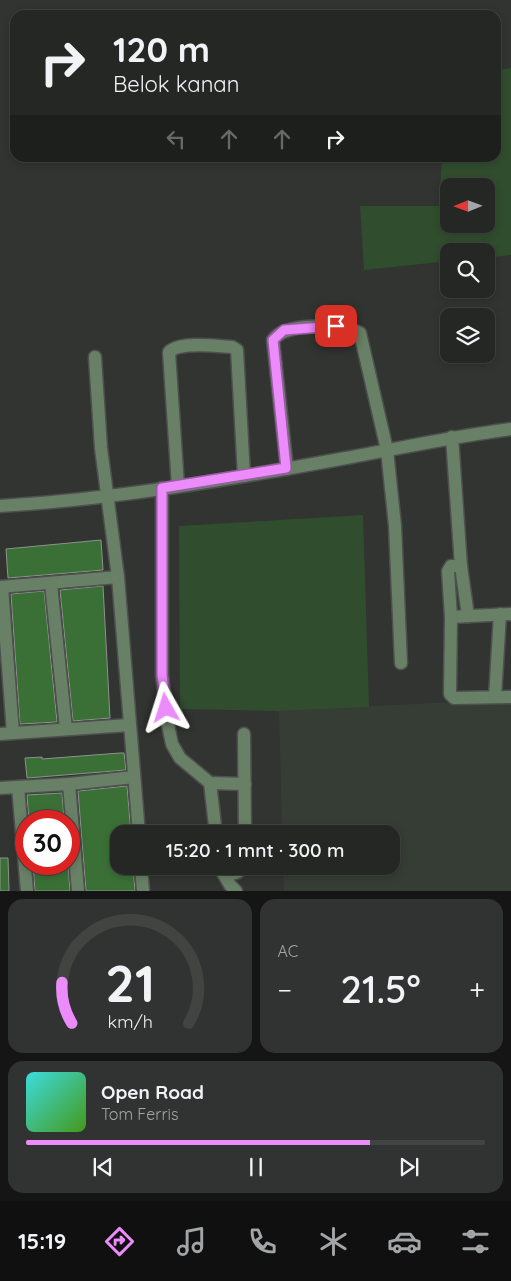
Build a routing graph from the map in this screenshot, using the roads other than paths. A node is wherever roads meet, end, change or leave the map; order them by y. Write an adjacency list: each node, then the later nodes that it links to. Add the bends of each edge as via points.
1 (95, 357): 9 (street, via 101,448)
2 (511, 429): 3 (street)
3 (452, 437): 4 (street); 11 (street)
4 (387, 450): 5 (street); 5 (street, via 360,333 336,326 284,330 273,340); 18 (street, via 395,526)
5 (286, 468): 6 (street)
6 (244, 476): 7 (street); 7 (street, via 237,350 232,347 173,347 169,352)
7 (178, 486): 8 (street)
8 (162, 488): 9 (street); 26 (street, via 162,675 168,725 172,744 180,758)
9 (109, 496): 10 (street); 12 (street)
10 (0, 506)
11 (461, 566): 16 (street); 17 (street, via 451,566 448,571)
12 (118, 577): 13 (street); 21 (street)
13 (51, 584): 14 (street); 22 (street)
14 (1, 587): 23 (street)
15 (505, 614): 16 (street); 19 (street)
16 (468, 616): 17 (street)
17 (451, 617): 19 (street, via 452,697)
18 (401, 663)
19 (495, 697): 20 (street)
20 (511, 697)
21 (129, 725): 22 (street); 25 (street)
22 (66, 729): 23 (street)
23 (6, 734)
24 (244, 734): 28 (street)
25 (134, 777): 27 (street); 31 (street)
26 (210, 782): 28 (street); 32 (street)
27 (69, 784): 29 (street); 37 (street)
28 (245, 784): 33 (street)
29 (18, 787): 30 (street); 36 (street)
30 (0, 788)
31 (138, 825)
32 (215, 825)
33 (245, 825)
34 (142, 875): 38 (street)
35 (225, 875): 39 (street)
36 (27, 891)
37 (78, 891)
38 (143, 891)
39 (236, 891)

